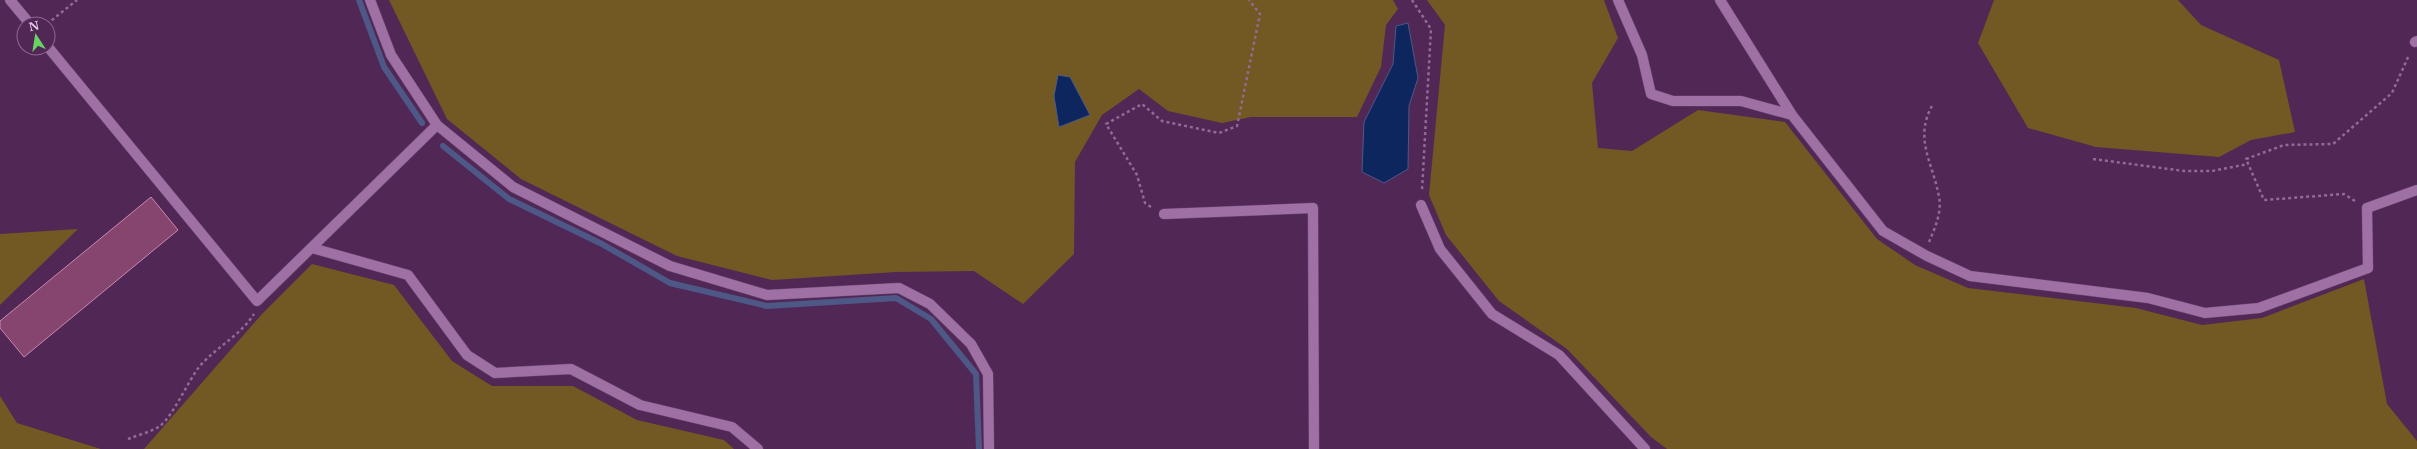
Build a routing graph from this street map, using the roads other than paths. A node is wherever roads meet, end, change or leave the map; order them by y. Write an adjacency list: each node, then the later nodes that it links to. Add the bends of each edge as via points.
1 (10, 0): 5 (street)
2 (370, 0): 8 (street, via 391,55)
3 (1618, 0): 7 (street, via 1642,55 1651,94 1673,101 1741,101)
4 (1720, 0): 7 (street)
5 (23, 16)
6 (55, 56): 12 (street, via 257,301)
7 (1792, 115): 9 (street, via 1883,231 1924,254 1970,276 2148,298 2205,313 2259,308 2368,268 2367,208)
8 (437, 125): 12 (street); 14 (street, via 513,187 670,266 767,295 899,288 930,304 971,344 988,374)
9 (2417, 190)
10 (1421, 205): 16 (street, via 1440,249 1492,314 1559,355)
11 (1164, 214): 15 (street, via 1313,208)
12 (312, 248): 13 (street, via 408,275 467,355 495,373 572,369 640,405 732,427)
13 (758, 449)
14 (989, 449)
15 (1314, 449)
16 (1645, 449)

